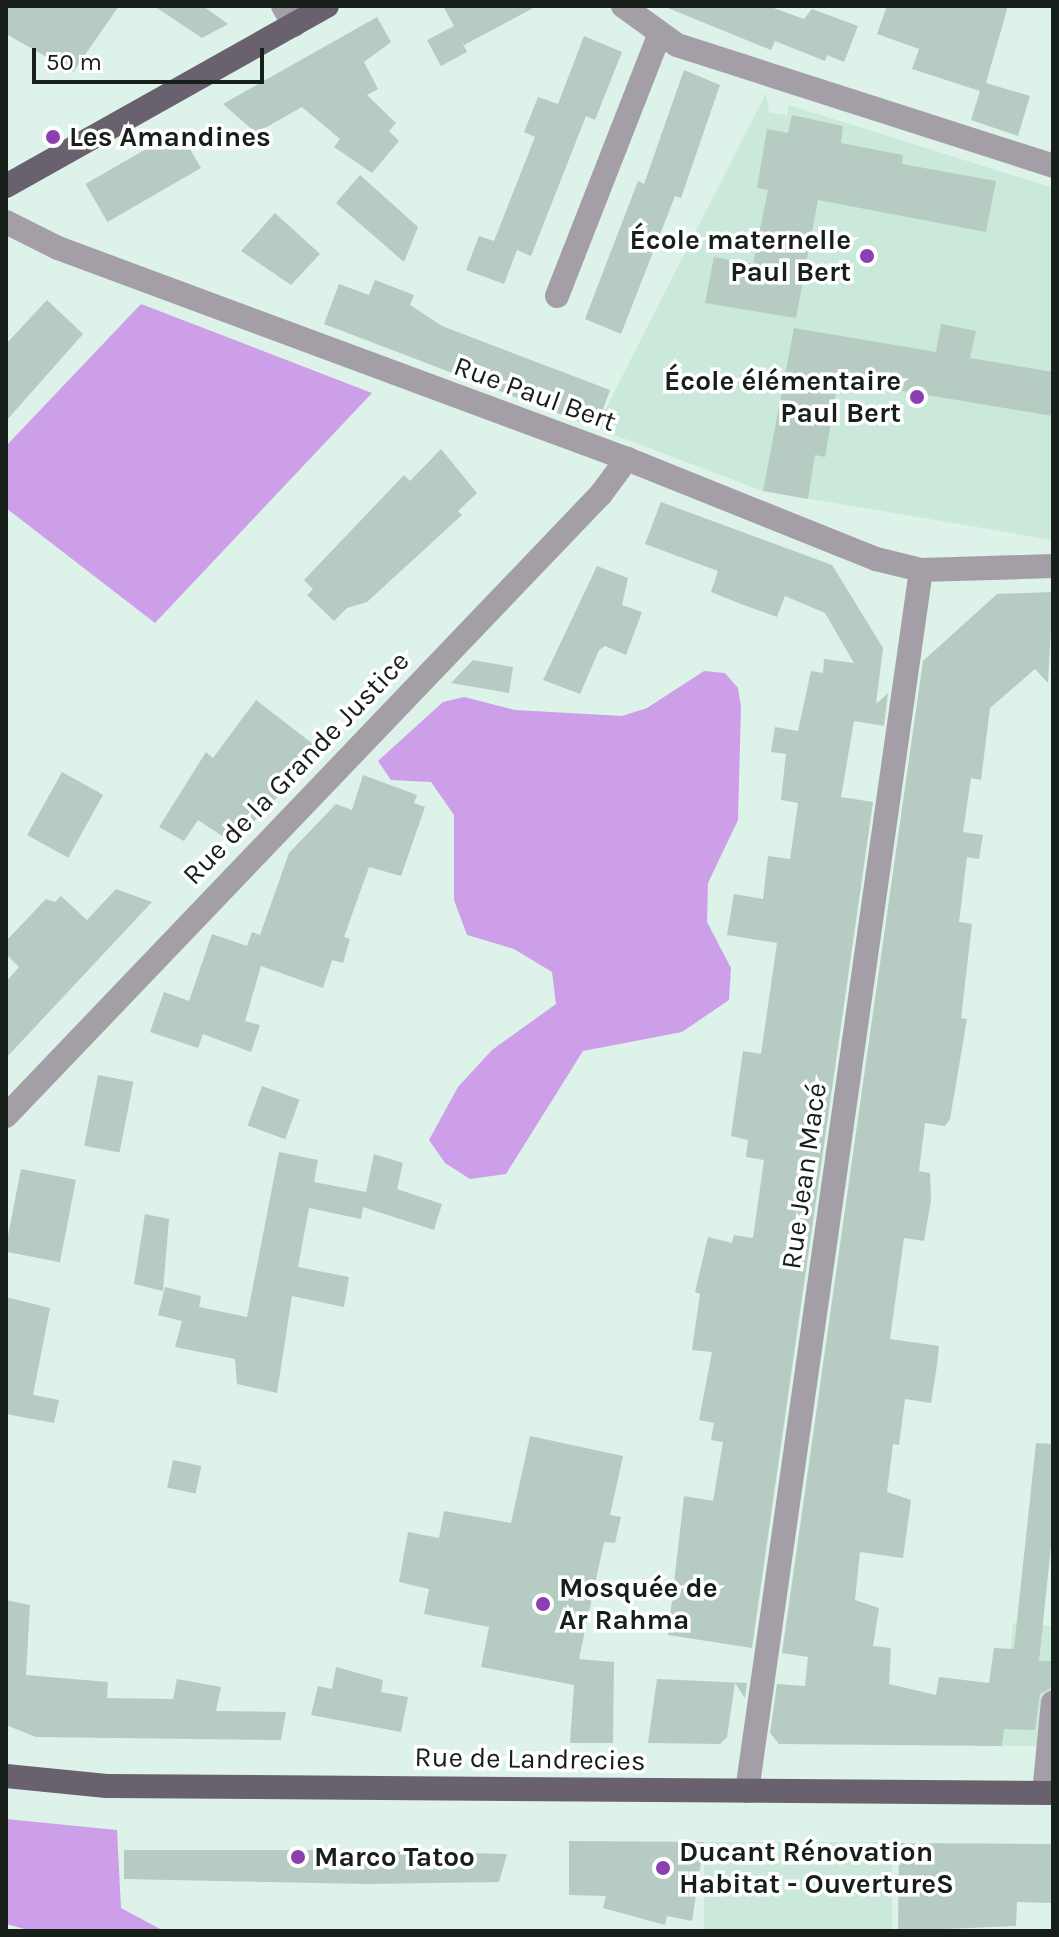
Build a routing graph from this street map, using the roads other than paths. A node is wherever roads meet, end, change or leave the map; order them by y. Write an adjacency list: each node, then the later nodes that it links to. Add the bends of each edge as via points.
1 (327, 6): 3 (main road)
2 (623, 6): 4 (street)
3 (289, 15): 6 (main road)
4 (659, 36): 5 (street); 8 (street)
5 (1053, 166)
6 (6, 186)
7 (6, 222): 9 (street, Rue Paul Bert, via 58,248)
8 (557, 296)
9 (627, 459): 11 (street, Rue Paul Bert, via 876,559); 12 (street, Rue de la Grande Justice, via 601,494)
10 (1053, 566): 11 (street, Rue Paul Bert)
11 (921, 570): 15 (street, Rue Jean Macé)
12 (6, 1116)
13 (1053, 1702): 16 (street)
14 (6, 1776): 15 (main road, Rue de Landrecies, via 107,1786)
15 (747, 1791): 16 (main road, Rue de Landrecies)
16 (1048, 1793)

